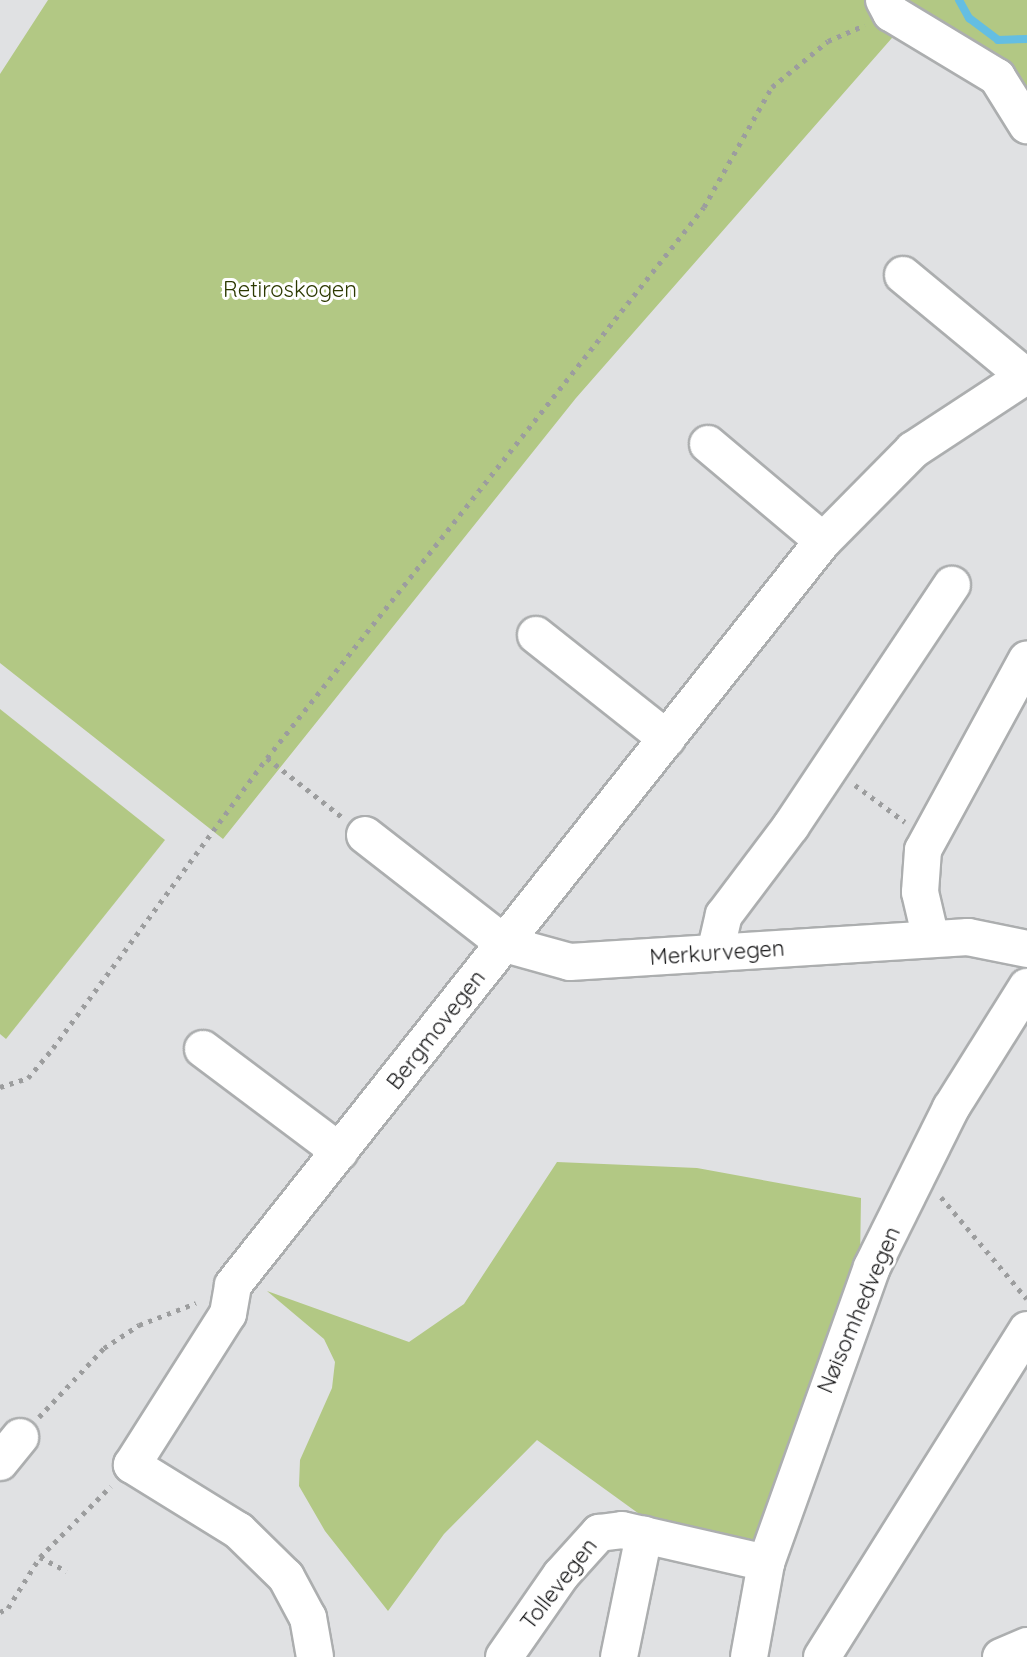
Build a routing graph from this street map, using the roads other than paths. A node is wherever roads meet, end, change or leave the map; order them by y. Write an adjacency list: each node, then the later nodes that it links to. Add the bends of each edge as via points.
1 (888, 7): 2 (street, via 997,77)
2 (1027, 125)
3 (903, 275): 4 (street)
4 (1026, 376): 6 (street, Bergmovegen, via 913,450)
5 (708, 444): 6 (street)
6 (823, 541): 10 (street, Bergmovegen)
7 (952, 585): 15 (street, via 830,769 724,915)
8 (536, 635): 10 (street)
9 (1027, 659): 12 (street, via 928,839 920,879)
10 (667, 739): 13 (street, Bergmovegen)
11 (365, 835): 13 (street)
12 (931, 939): 14 (street, Merkurvegen, via 968,937); 15 (street, Merkurvegen)
13 (505, 944): 15 (street, Merkurvegen, via 570,962); 18 (street, Bergmovegen)
14 (1027, 949)
15 (715, 953)
16 (1027, 987): 21 (street, Nøisomhedvegen, via 951,1108 872,1267)
17 (203, 1049): 18 (street)
18 (340, 1152): 23 (street, Bergmovegen, via 233,1285 228,1314 132,1465 239,1531 286,1577 308,1618)
19 (1027, 1330): 27 (street)
20 (644, 1535): 21 (street, Tollevegen); 24 (street, Tollevegen, via 599,1533 561,1575); 25 (street)
21 (766, 1563): 26 (street, Nøisomhedvegen)
22 (1027, 1646): 28 (street)
23 (315, 1657)
24 (504, 1657)
25 (619, 1657)
26 (749, 1657)
27 (822, 1657)
28 (1001, 1657)

